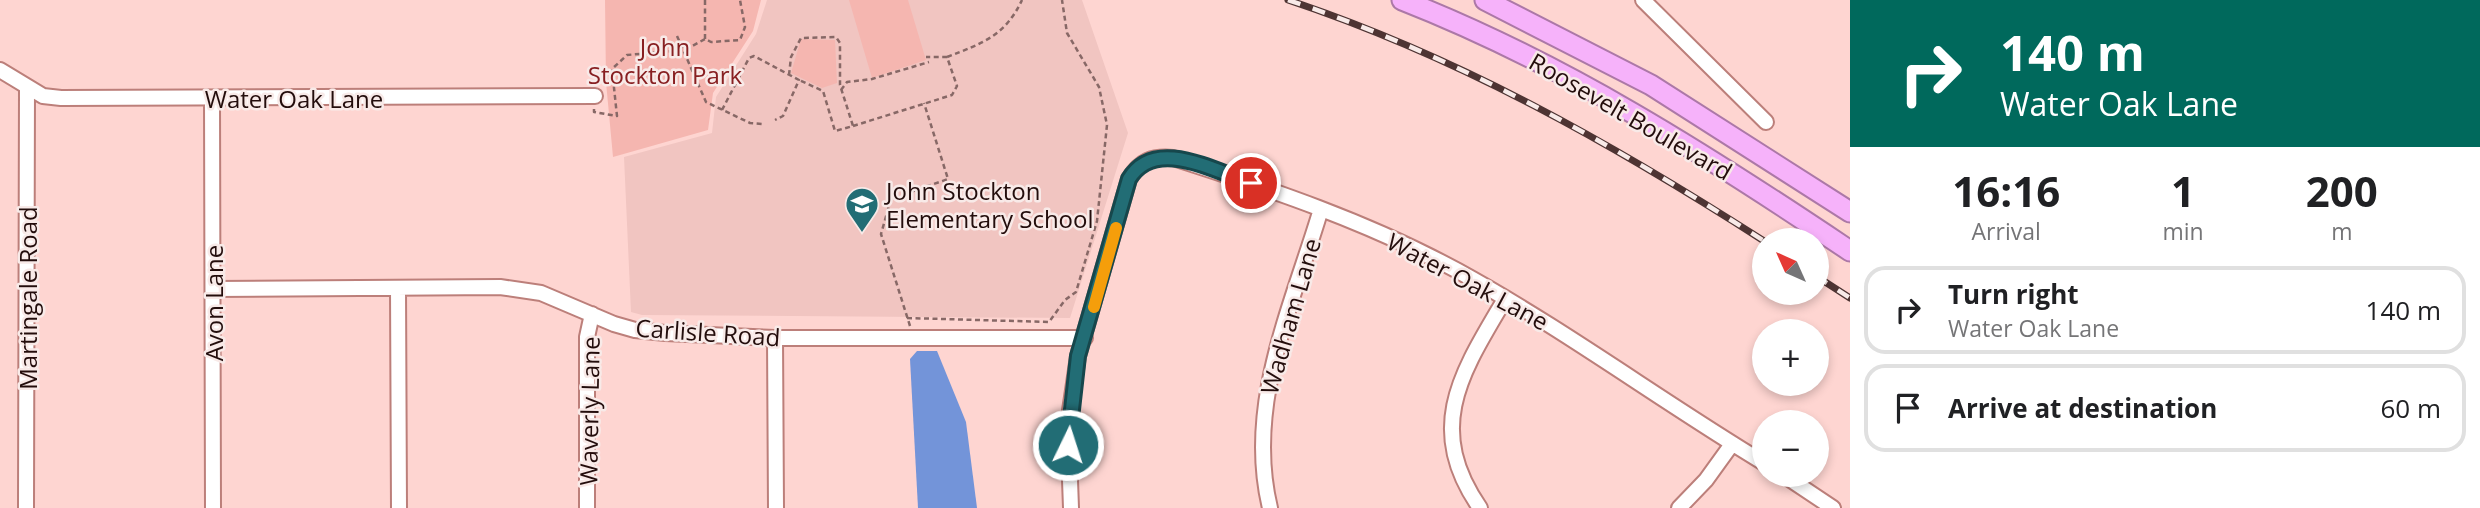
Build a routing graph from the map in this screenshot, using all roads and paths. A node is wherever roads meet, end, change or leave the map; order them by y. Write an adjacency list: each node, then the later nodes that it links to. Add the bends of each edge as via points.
1 (705, 0): 9 (path)
2 (740, 0): 9 (path, via 745,27 740,40 711,42)
3 (1023, 0): 12 (path, via 1012,22 988,41)
4 (1062, 0): 34 (path, via 1067,33 1099,87 1107,125 1097,221 1076,292 1049,322)
5 (1402, 0): 29 (highway, Roosevelt Boulevard, via 1602,94)
6 (1485, 0): 28 (highway, Roosevelt Boulevard, via 1651,85)
7 (1643, 0): 24 (street)
8 (677, 36): 10 (path)
9 (705, 38): 10 (path)
10 (685, 50): 19 (path, via 627,55 612,69 617,116 594,112); 22 (path, via 703,97)
11 (926, 57): 12 (path)
12 (947, 57): 21 (path, via 956,91)
13 (929, 62): 18 (path, via 847,82)
14 (0, 70): 17 (street, Water Oak Lane)
15 (789, 75): 16 (path); 18 (path, via 791,57 801,38 836,37); 22 (path, via 751,56)
16 (799, 80): 23 (path, via 783,116); 26 (path, via 824,91 835,131)
17 (27, 88): 20 (street, Water Oak Lane, via 61,98); 41 (street, Martingale Road)
18 (841, 90): 26 (path)
19 (595, 96): 20 (street, Water Oak Lane)
20 (212, 98): 31 (street, Avon Lane)
21 (924, 103): 26 (path); 34 (path, via 948,179 891,199 881,234)
22 (722, 110): 25 (path, via 750,124)
23 (775, 120)
24 (1766, 122)
25 (763, 124)
26 (853, 126)
27 (1321, 209): 32 (street, Water Oak Lane, via 1457,270); 37 (street, Water Oak Lane, via 1173,158 1146,160 1129,179); 47 (street, Wadham Lane, via 1265,398 1261,438)
28 (1850, 212)
29 (1850, 251)
30 (398, 288): 31 (street, Carlisle Road); 33 (street, Carlisle Road, via 529,290); 43 (street)
31 (213, 289): 42 (street, Avon Lane)
32 (1505, 299): 38 (street, Water Oak Lane, via 1595,352); 48 (street, via 1462,373 1453,403 1456,458)
33 (592, 314): 36 (street, Carlisle Road, via 635,330); 44 (street, Waverly Lane, via 587,337)
34 (907, 318): 35 (path)
35 (911, 331)
36 (775, 338): 37 (street, Carlisle Road); 45 (street)
37 (1085, 338): 46 (street, via 1068,424)
38 (1732, 444): 39 (street, Water Oak Lane); 49 (street)
39 (1752, 456)
40 (1802, 487): 50 (street)
41 (26, 508)
42 (213, 508)
43 (399, 508)
44 (587, 508)
45 (776, 508)
46 (1071, 508)
47 (1270, 508)
48 (1480, 508)
49 (1679, 508)
50 (1833, 508)

